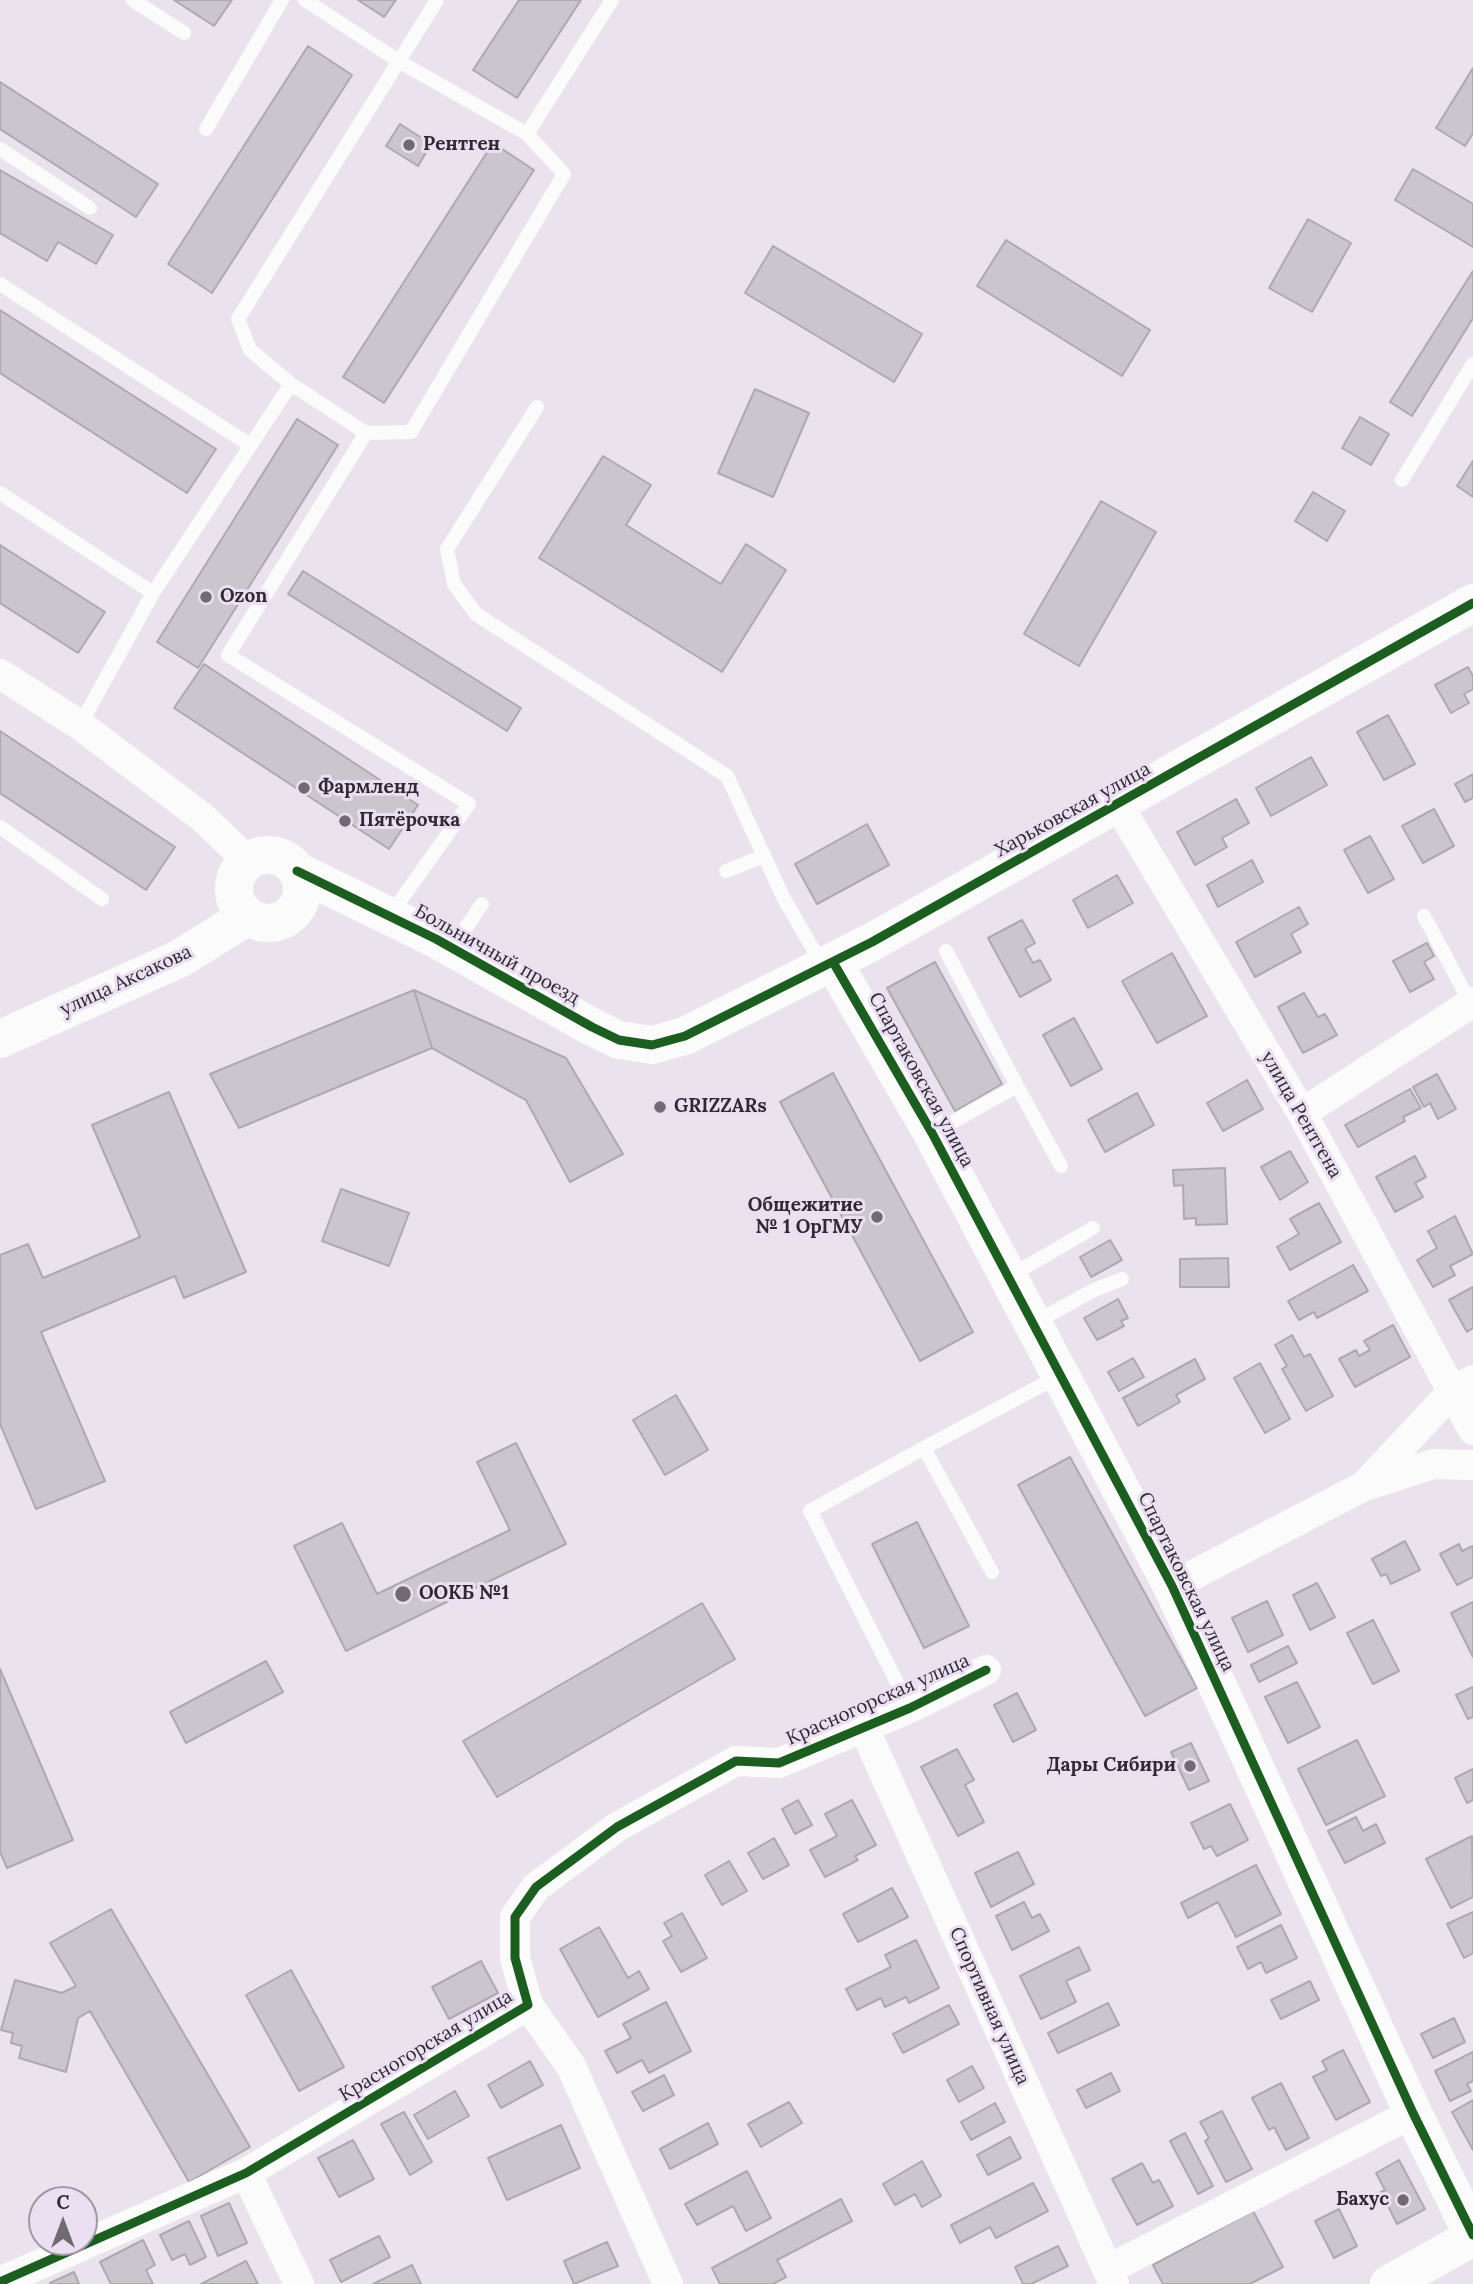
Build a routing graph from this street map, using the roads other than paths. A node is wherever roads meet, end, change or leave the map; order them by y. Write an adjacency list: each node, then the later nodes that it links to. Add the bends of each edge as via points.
1 (132, 0): 6 (lane)
2 (282, 0): 8 (lane)
3 (305, 0): 7 (lane)
4 (437, 0): 7 (lane)
5 (612, 0): 9 (lane)
6 (184, 33)
7 (400, 62): 9 (lane); 14 (lane, via 238,319 250,350)
8 (206, 129)
9 (527, 134): 16 (lane, via 564,174 411,432)
10 (0, 149): 11 (lane)
11 (90, 208)
12 (0, 284): 17 (lane)
13 (1473, 364): 18 (lane)
14 (291, 384): 16 (lane); 17 (lane)
15 (537, 407): 26 (lane, via 447,549 453,584 476,614 727,776)
16 (366, 433): 34 (lane, via 228,655 469,804)
17 (250, 445): 20 (lane)
18 (1402, 480)
19 (0, 493): 20 (lane)
20 (153, 593): 23 (lane)
21 (1473, 603): 24 (street, Харьковская улица)
22 (0, 674): 23 (street)
23 (80, 724): 27 (street, via 202,817)
24 (1118, 805): 37 (street, Харьковская улица); 42 (street, улица Рентгена)
25 (0, 827): 30 (lane)
26 (764, 856): 29 (lane); 37 (lane, via 784,899)
27 (248, 861): 28 (street, via 280,857); 33 (street, via 234,888 236,899)
28 (297, 871): 33 (street, улица Аксакова, via 302,894 296,908); 34 (street, Больничный проезд)
29 (726, 871)
30 (102, 899)
31 (482, 904): 35 (lane)
32 (1424, 916): 38 (lane)
33 (266, 917): 34 (street, Больничный проезд); 40 (street, улица Аксакова)
34 (389, 918): 35 (street, Больничный проезд)
35 (452, 948): 39 (street, Больничный проезд, via 619,1040 652,1045)
36 (946, 951): 41 (lane)
37 (828, 965): 39 (street, Харьковская улица); 43 (street, Спартаковская улица)
38 (1472, 1003): 42 (street)
39 (685, 1036)
40 (0, 1040)
41 (1017, 1086): 43 (lane); 44 (lane)
42 (1302, 1113): 50 (street, улица Рентгена)
43 (932, 1133): 46 (street, Спартаковская улица)
44 (1061, 1166)
45 (1093, 1228): 46 (lane)
46 (1008, 1277): 48 (street, Спартаковская улица)
47 (1122, 1279): 48 (lane)
48 (1033, 1324): 49 (street, Спартаковская улица)
49 (1061, 1375): 52 (lane); 56 (street, Спартаковская улица)
50 (1464, 1385): 51 (street, улица Рентгена); 54 (street)
51 (1473, 1430)
52 (924, 1448): 55 (lane); 58 (lane, via 810,1511)
53 (1473, 1465): 54 (street, via 1433,1464)
54 (1364, 1486): 56 (street)
55 (992, 1573)
56 (1172, 1586): 61 (street, Спартаковская улица)
57 (986, 1670): 58 (street, Красногорская улица)
58 (910, 1708): 59 (street, Красногорская улица)
59 (864, 1728): 60 (street, Красногорская улица, via 779,1763 736,1761 617,1827 537,1887 516,1917 515,1958); 64 (street, Спортивная улица)
60 (528, 2005): 62 (street, Красногорская улица); 67 (street, via 571,2067)
61 (1413, 2113): 63 (street, Спартаковская улица); 64 (street)
62 (246, 2173): 65 (street, Красногорская улица); 66 (street)
63 (1473, 2236): 68 (street)
64 (1110, 2277)
65 (0, 2282)
66 (299, 2284)
67 (668, 2284)
68 (1389, 2284)

